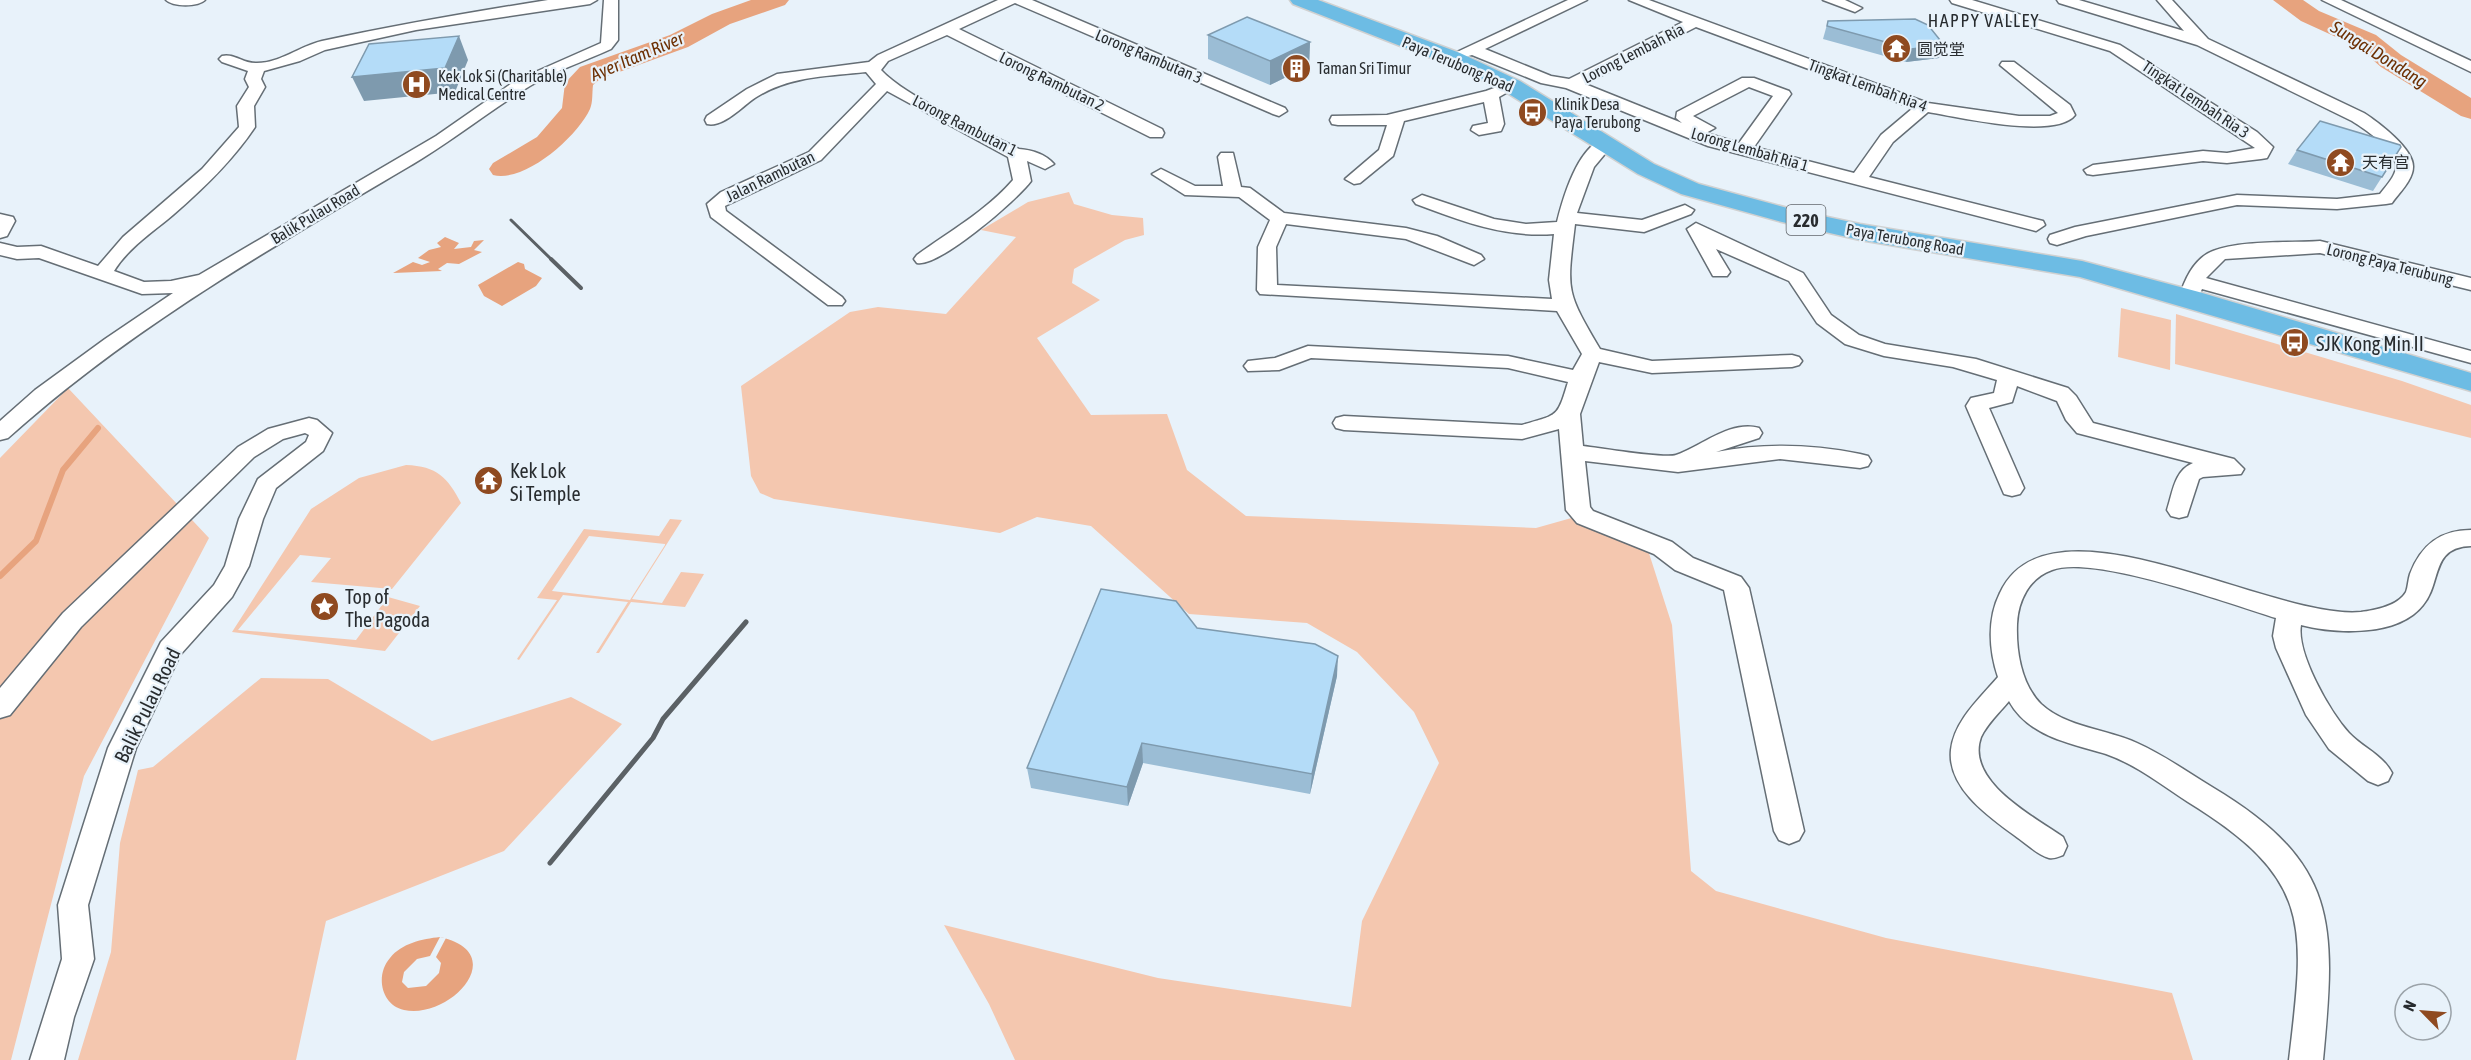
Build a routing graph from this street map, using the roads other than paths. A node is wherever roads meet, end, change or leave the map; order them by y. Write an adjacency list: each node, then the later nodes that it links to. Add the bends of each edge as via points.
1 (173, 0): 2 (street)
2 (198, 0)
3 (591, 0): 26 (street, via 416,26 320,46 295,58)
4 (611, 0): 63 (street, Balik Pulau Road, via 610,40 606,46 521,84 442,140)
5 (1010, 0): 19 (street)
6 (1020, 0): 31 (street, Lorong Rambutan 3)
7 (1300, 0): 21 (main road, Paya Terubong Road / 220)
8 (1533, 0): 17 (street)
9 (1580, 0): 17 (street)
10 (1636, 0): 18 (street, Tingkat Lembah Ria 4)
11 (1830, 0): 16 (street)
12 (1957, 0): 42 (street, Tingkat Lembah Ria 3, via 2115,48 2264,147 2261,154 2203,156)
13 (2064, 0): 20 (street)
14 (2164, 0): 20 (street)
15 (2329, 0): 25 (street)
16 (1855, 8)
17 (1545, 16): 21 (street)
18 (1695, 22): 28 (street, Lorong Lembah Ria); 30 (street, Tingkat Lembah Ria 4)
19 (947, 29): 24 (street); 36 (street, Lorong Rambutan 2)
20 (2203, 42): 55 (street, via 2376,129 2401,156 2405,166 2386,199 2337,204 2236,200)
21 (1462, 54): 28 (street, Lorong Lembah Ria 1); 29 (main road, Paya Terubong Road / 220)
22 (227, 58): 26 (street)
23 (2008, 65): 30 (street, Tingkat Lembah Ria 4, via 2064,108 2067,115 2052,121 2019,121)
24 (873, 66): 27 (street); 33 (street, via 783,77)
25 (2470, 66)
26 (257, 68): 62 (street, via 253,79 257,87 243,109 247,127 237,142 115,254)
27 (885, 84): 39 (street, Lorong Rambutan 1); 66 (street, Jalan Rambutan, via 815,156 716,204 717,213)
28 (1570, 84): 38 (street, Lorong Lembah Ria 1, via 1708,140)
29 (1501, 91): 32 (street); 35 (street, via 1496,124); 37 (main road, Paya Terubong Road / 220)
30 (1925, 107): 45 (street, via 1888,134)
31 (1279, 111)
32 (1397, 118): 34 (street); 44 (street, via 1387,152)
33 (713, 120)
34 (1338, 120)
35 (1479, 130)
36 (1156, 133)
37 (1606, 143): 48 (main road, Paya Terubong Road / 220); 51 (street, via 1585,167)
38 (1746, 145): 38 (street, via 1684,118 1683,115 1748,81 1783,94); 45 (street, Lorong Lembah Ria 1)
39 (1015, 154): 41 (street, Lorong Rambutan 1, via 1028,155); 58 (street, via 1022,182 996,209)
40 (1227, 156): 46 (street)
41 (1045, 164)
42 (2092, 170)
43 (1161, 174): 46 (street, via 1191,191)
44 (1354, 179)
45 (1859, 179): 52 (street, Lorong Lembah Ria 1)
46 (1233, 190): 49 (street, via 1250,195 1259,206)
47 (1422, 200): 51 (street, via 1487,225 1533,231)
48 (1687, 200): 51 (street, via 1644,226); 54 (street); 65 (main road, Paya Terubong Road / 220)
49 (1281, 218): 59 (street, via 1425,238 1453,254); 67 (street, via 1267,247 1267,290)
50 (0, 220): 53 (street, via 6,221)
51 (1568, 223): 67 (street, via 1559,248 1558,269)
52 (2036, 225)
53 (0, 232)
54 (1699, 234): 61 (street); 73 (street, via 1796,277 1816,311 1849,339 1892,352 1969,364)
55 (2057, 239)
56 (0, 249): 57 (street)
57 (28, 251): 60 (street); 62 (street)
58 (924, 259)
59 (1474, 259)
60 (0, 266)
61 (1720, 272)
62 (102, 275): 63 (street, via 142,288 173,287)
63 (212, 275): 77 (street, Balik Pulau Road, via 43,395)
64 (2471, 284): 65 (street, Lorong Paya Terubung, via 2345,252 2305,247 2219,255 2209,260)
65 (2192, 289): 69 (street); 74 (main road, Paya Terubong Road / 220)
66 (835, 301)
67 (1567, 306): 68 (street)
68 (1592, 354): 70 (street, via 1652,367); 72 (street)
69 (2471, 357)
70 (1792, 361)
71 (1255, 366): 72 (street, via 1279,364 1308,352 1508,362)
72 (1580, 378): 75 (street)
73 (2008, 378): 82 (street, via 2004,397 1977,406); 83 (street, via 2067,397 2076,419 2085,428 2233,469 2198,469 2189,475)
74 (2471, 382)
75 (1569, 414): 76 (street, via 1557,422 1522,432); 79 (street)
76 (1344, 423)
77 (0, 433)
78 (1751, 433): 81 (street, via 1715,443)
79 (1572, 452): 81 (street); 89 (street, via 1578,510 1585,517 1663,548 1684,564 1725,578 1736,588)
80 (1860, 461): 81 (street, via 1795,452 1753,453 1711,463)
81 (1678, 464)
82 (2012, 488)
83 (2179, 510)
84 (2471, 538): 85 (street, via 2449,539 2440,544 2423,573 2415,598 2378,619 2337,622)
85 (2290, 613): 86 (street, via 2162,575 2093,561 2051,561 2026,572 2010,597 2003,632); 88 (street, via 2286,636 2289,648 2316,707 2339,741)
86 (2012, 679): 90 (street, via 1970,731 1964,759 1969,775 1980,789); 92 (street, via 2032,711 2046,722 2138,756 2249,825 2278,852 2293,873 2312,930 2316,961)
87 (0, 707): 91 (street, Balik Pulau Road, via 72,620 246,452 262,440 295,427 309,425 321,433 315,446 267,484 251,519 237,566 223,591 170,649 122,748 73,905 78,959)
88 (2378, 773)
89 (1789, 831)
90 (2052, 846)
91 (48, 1060)
92 (2306, 1060)

